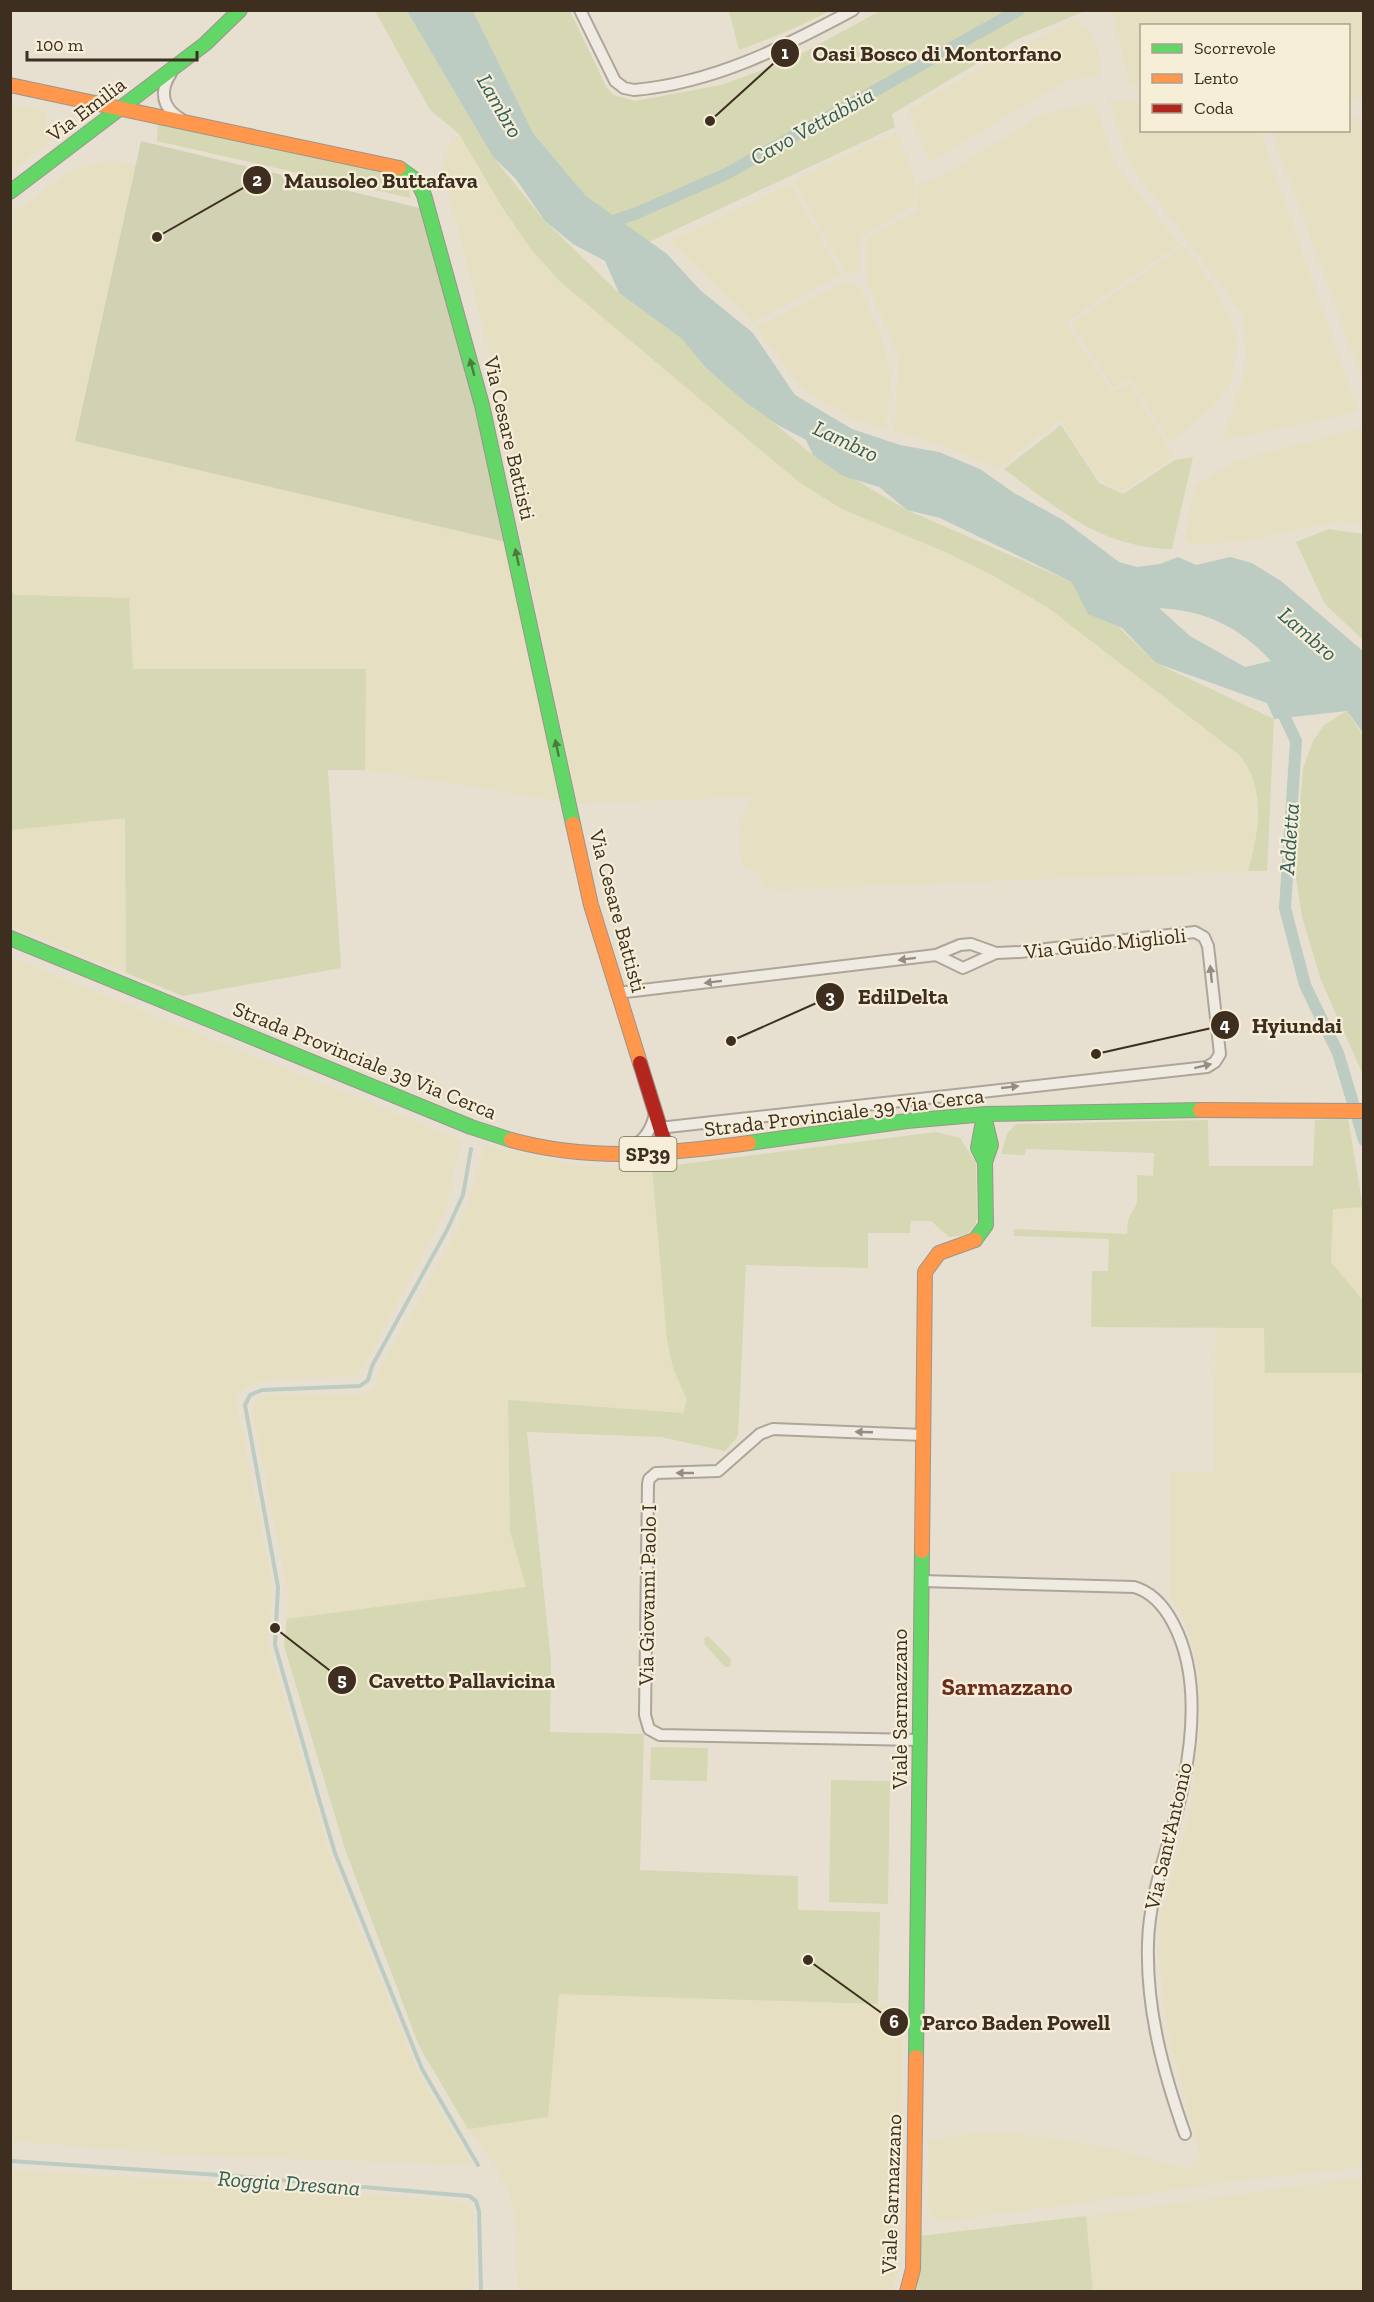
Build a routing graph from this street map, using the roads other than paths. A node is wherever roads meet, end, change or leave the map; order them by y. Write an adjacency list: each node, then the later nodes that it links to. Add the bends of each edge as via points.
1 (240, 10): 4 (street, Via Emilia)
2 (580, 10): 3 (street, via 615,81 634,90 743,65)
3 (853, 10)
4 (174, 68): 6 (street, Via Emilia); 7 (street, via 162,96 169,111)
5 (10, 85): 6 (street, Via Cesare Battisti)
6 (122, 108): 7 (street, Via Cesare Battisti); 8 (street, Via Emilia)
7 (184, 121): 12 (street, Via Cesare Battisti, one-way to 7, via 591,905 482,405 424,195 417,181 400,168)
8 (10, 192)
9 (10, 938): 18 (street, Strada Provinciale 39 Via Cerca / SP39, via 471,1127 538,1147)
10 (996, 953): 11 (street, Via Guido Miglioli, via 971,944); 11 (street, Via Guido Miglioli, via 963,968); 16 (street, Via Guido Miglioli, one-way to 10, via 1207,1067 1220,1054 1208,946 1204,937 1195,932)
11 (936, 955): 12 (street, Via Guido Miglioli, one-way to 12)
12 (617, 993): 14 (street, Via Cesare Battisti)
13 (1364, 1111): 15 (street, Strada Provinciale 39 Via Cerca / SP39)
14 (655, 1113): 16 (street, Via Cesare Battisti); 18 (street, via 644,1140)
15 (984, 1116): 17 (street, Strada Provinciale 39 Via Cerca / SP39, via 933,1118); 19 (street, Viale Sarmazzano, via 992,1135 990,1155 985,1162 987,1210 982,1233 968,1245 942,1250 931,1258 925,1272)
16 (659, 1128): 17 (street, Via Cesare Battisti)
17 (668, 1153): 18 (street, Strada Provinciale 39 Via Cerca / SP39)
18 (621, 1155)
19 (923, 1435): 20 (street, Viale Sarmazzano); 21 (street, Via Giovanni Paolo I, one-way to 21, via 772,1429 760,1434 718,1471 651,1476 645,1715 653,1734)
20 (921, 1581): 21 (street, Viale Sarmazzano); 22 (street, Via Sant'Antonio, via 1134,1587 1154,1598 1176,1629 1189,1679 1187,1755 1176,1818 1153,1899 1148,1945 1152,2011 1161,2062)
21 (920, 1740): 23 (street, Viale Sarmazzano, via 914,2231 913,2269)
22 (1185, 2134)
23 (907, 2292)

